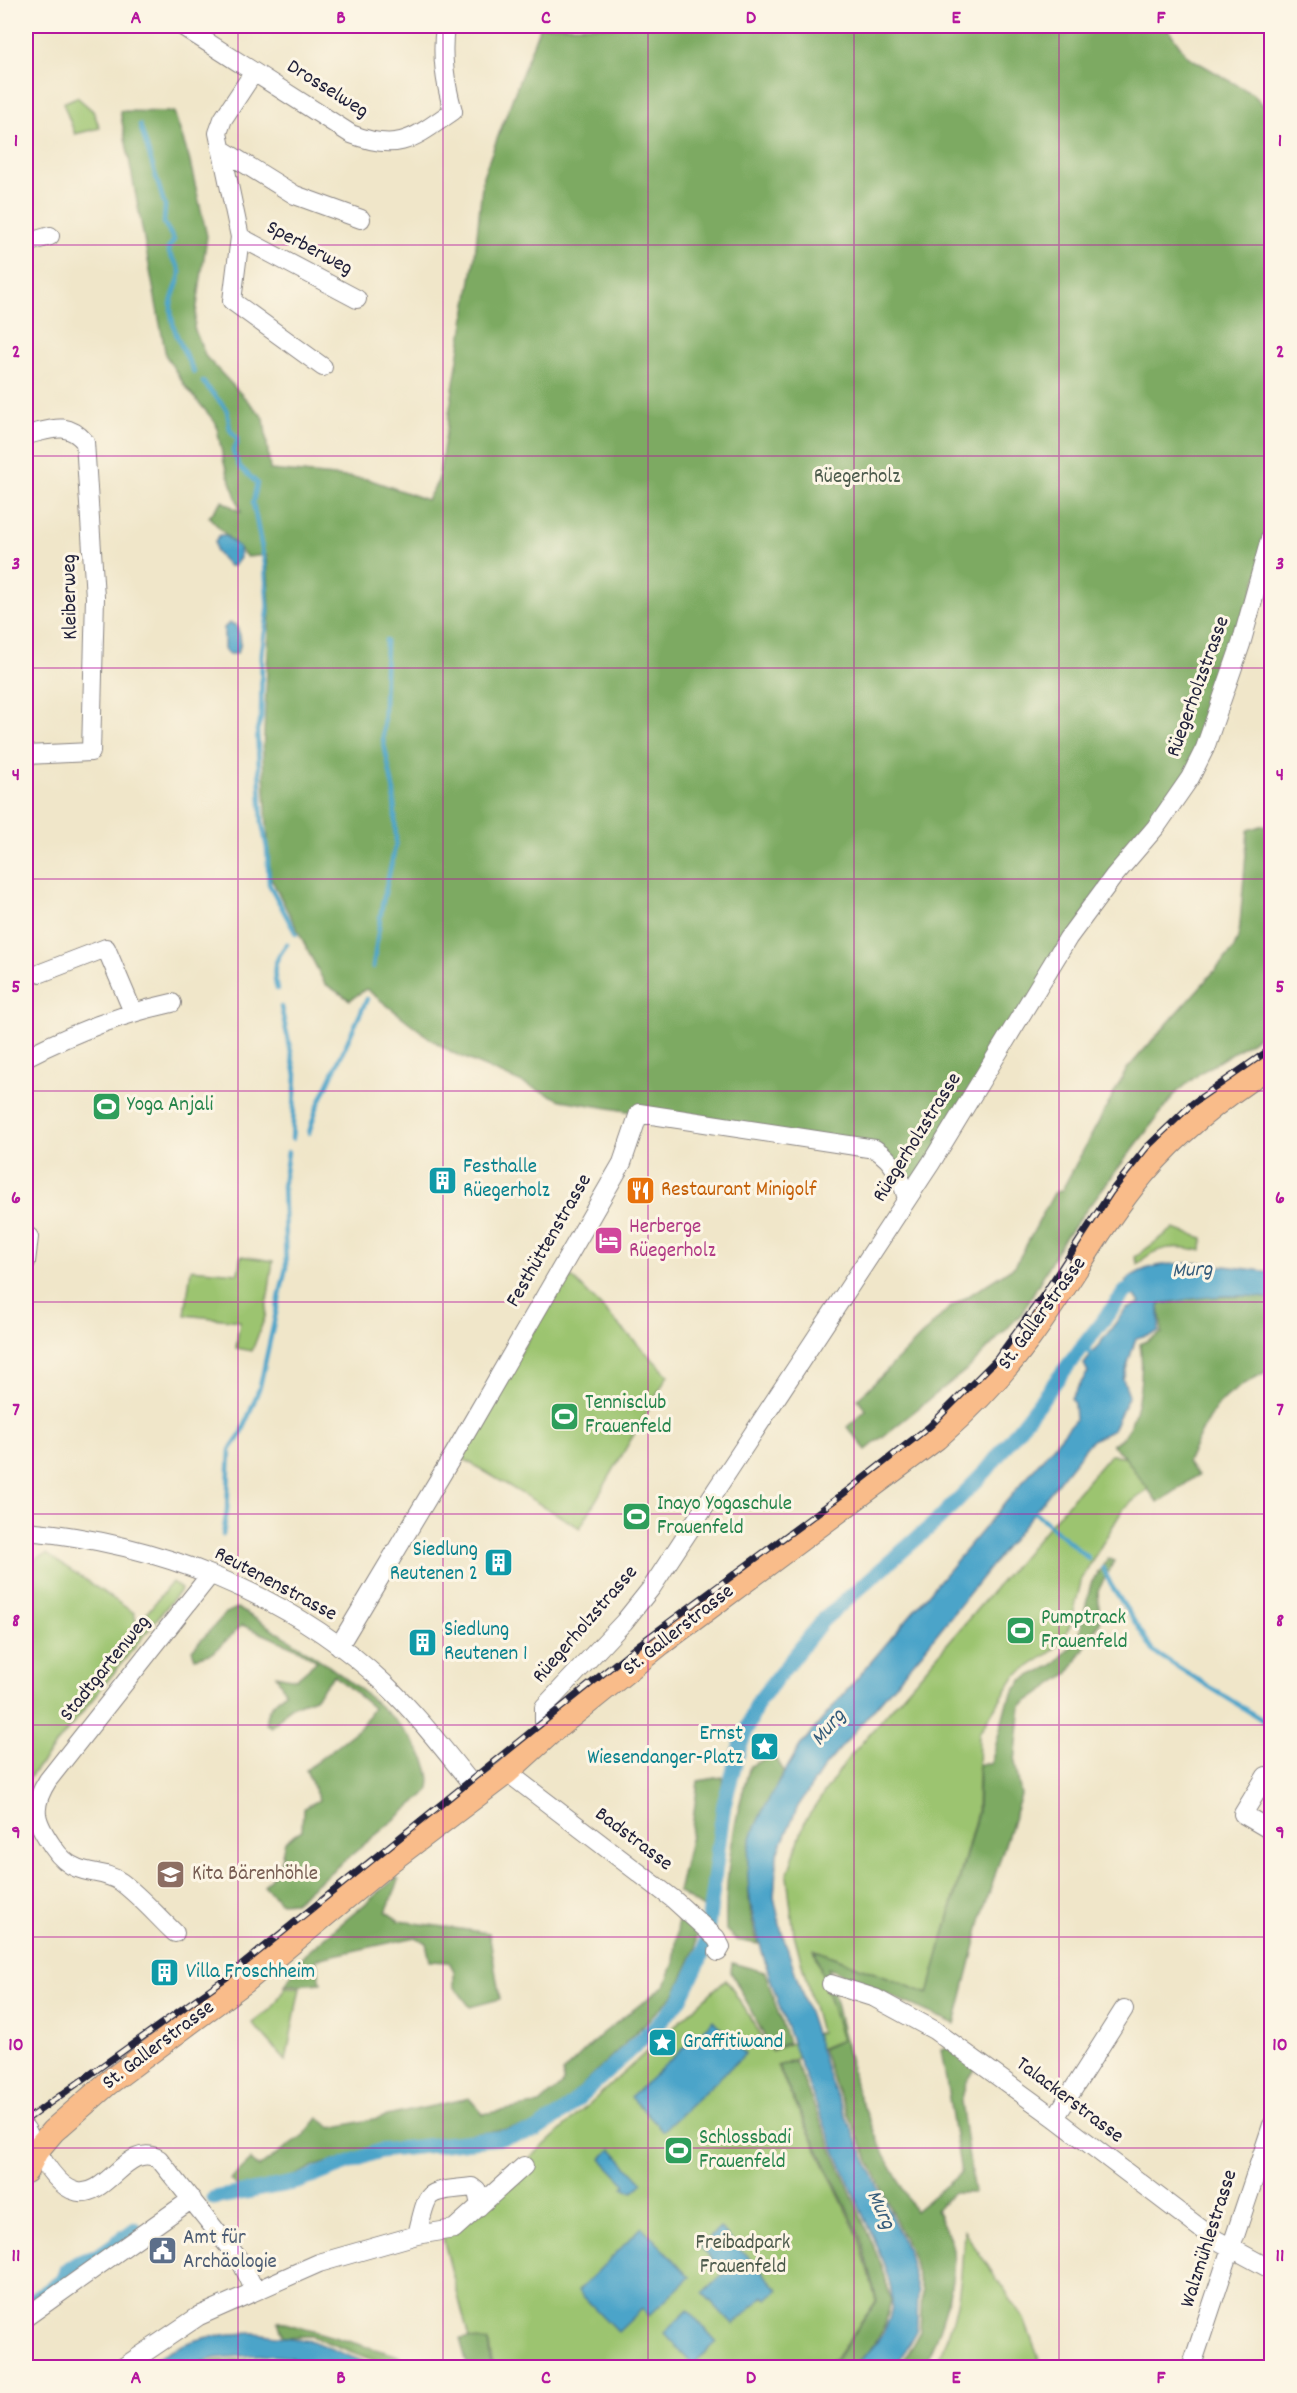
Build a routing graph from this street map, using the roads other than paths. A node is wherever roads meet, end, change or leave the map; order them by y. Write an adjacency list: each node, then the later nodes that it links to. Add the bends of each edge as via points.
1 (182, 26): 3 (street, Drosselweg)
2 (444, 26): 3 (street, Drosselweg, via 445,79 453,111 413,139 393,144 372,143 351,134)
3 (254, 72): 4 (street, Sperberweg, via 223,118 218,133)
4 (221, 149): 5 (street, Sperberweg, via 295,195); 7 (street, Sperberweg)
5 (361, 219)
6 (50, 236): 8 (street)
7 (240, 237): 9 (street, Sperberweg); 10 (street, Sperberweg, via 232,301)
8 (26, 243)
9 (357, 300)
10 (323, 367)
11 (26, 435): 13 (street, Kleiberweg, via 64,427 85,442 95,597 91,752)
12 (1272, 532): 19 (street, Rüegerholzstrasse, via 1241,644 1205,748 1190,778 1068,938)
13 (26, 755)
14 (41, 973): 16 (street, via 106,948)
15 (172, 1003): 16 (street)
16 (133, 1012): 17 (street)
17 (26, 1057)
18 (1272, 1064): 25 (main road, St. Gallerstrasse, via 1206,1111 1160,1154 1119,1204 1028,1340 962,1415 900,1467 670,1636)
19 (907, 1199): 24 (street, Festhüttenstrasse, via 894,1165 875,1149 639,1113 622,1163); 25 (street, Rüegerholzstrasse, via 652,1587 544,1707 544,1722)
20 (29, 1237): 21 (street)
21 (26, 1262)
22 (26, 1531): 23 (street, Reutenenstrasse, via 110,1544)
23 (210, 1575): 24 (street, Reutenenstrasse, via 288,1614); 30 (street, Stadtgartenweg, via 39,1793 36,1810 38,1825 58,1854 78,1869 110,1875 121,1882)
24 (339, 1646): 28 (street, Reutenenstrasse, via 411,1710)
25 (552, 1731): 26 (main road, St. Gallerstrasse)
26 (507, 1772): 28 (main road, St. Gallerstrasse); 31 (street, Badstrasse, via 665,1892)
27 (1266, 1776): 29 (street, via 1243,1814)
28 (478, 1793): 37 (main road, St. Gallerstrasse, via 293,1938 245,1981 108,2083)
29 (1272, 1831)
30 (175, 1933)
31 (711, 1938)
32 (831, 1984): 34 (street, Talackerstrasse, via 874,1998 934,2030)
33 (1124, 2009): 34 (street)
34 (1055, 2118): 42 (street, Talackerstrasse, via 1213,2238)
35 (1272, 2125): 42 (street, Walzmühlestrasse)
36 (26, 2129): 37 (street)
37 (28, 2156): 39 (street, via 69,2190 82,2193 97,2188 140,2156 152,2155)
38 (524, 2166): 40 (street)
39 (192, 2199): 44 (street, via 241,2262); 45 (street)
40 (480, 2206): 41 (street, via 454,2229); 41 (street, via 477,2191 472,2187 433,2192 426,2199)
41 (417, 2235): 44 (street, via 336,2256)
42 (1232, 2246): 43 (street, Talackerstrasse); 47 (street, Walzmühlestrasse)
43 (1272, 2270)
44 (255, 2291): 46 (street, via 199,2316)
45 (26, 2317)
46 (122, 2367)
47 (1191, 2367)

